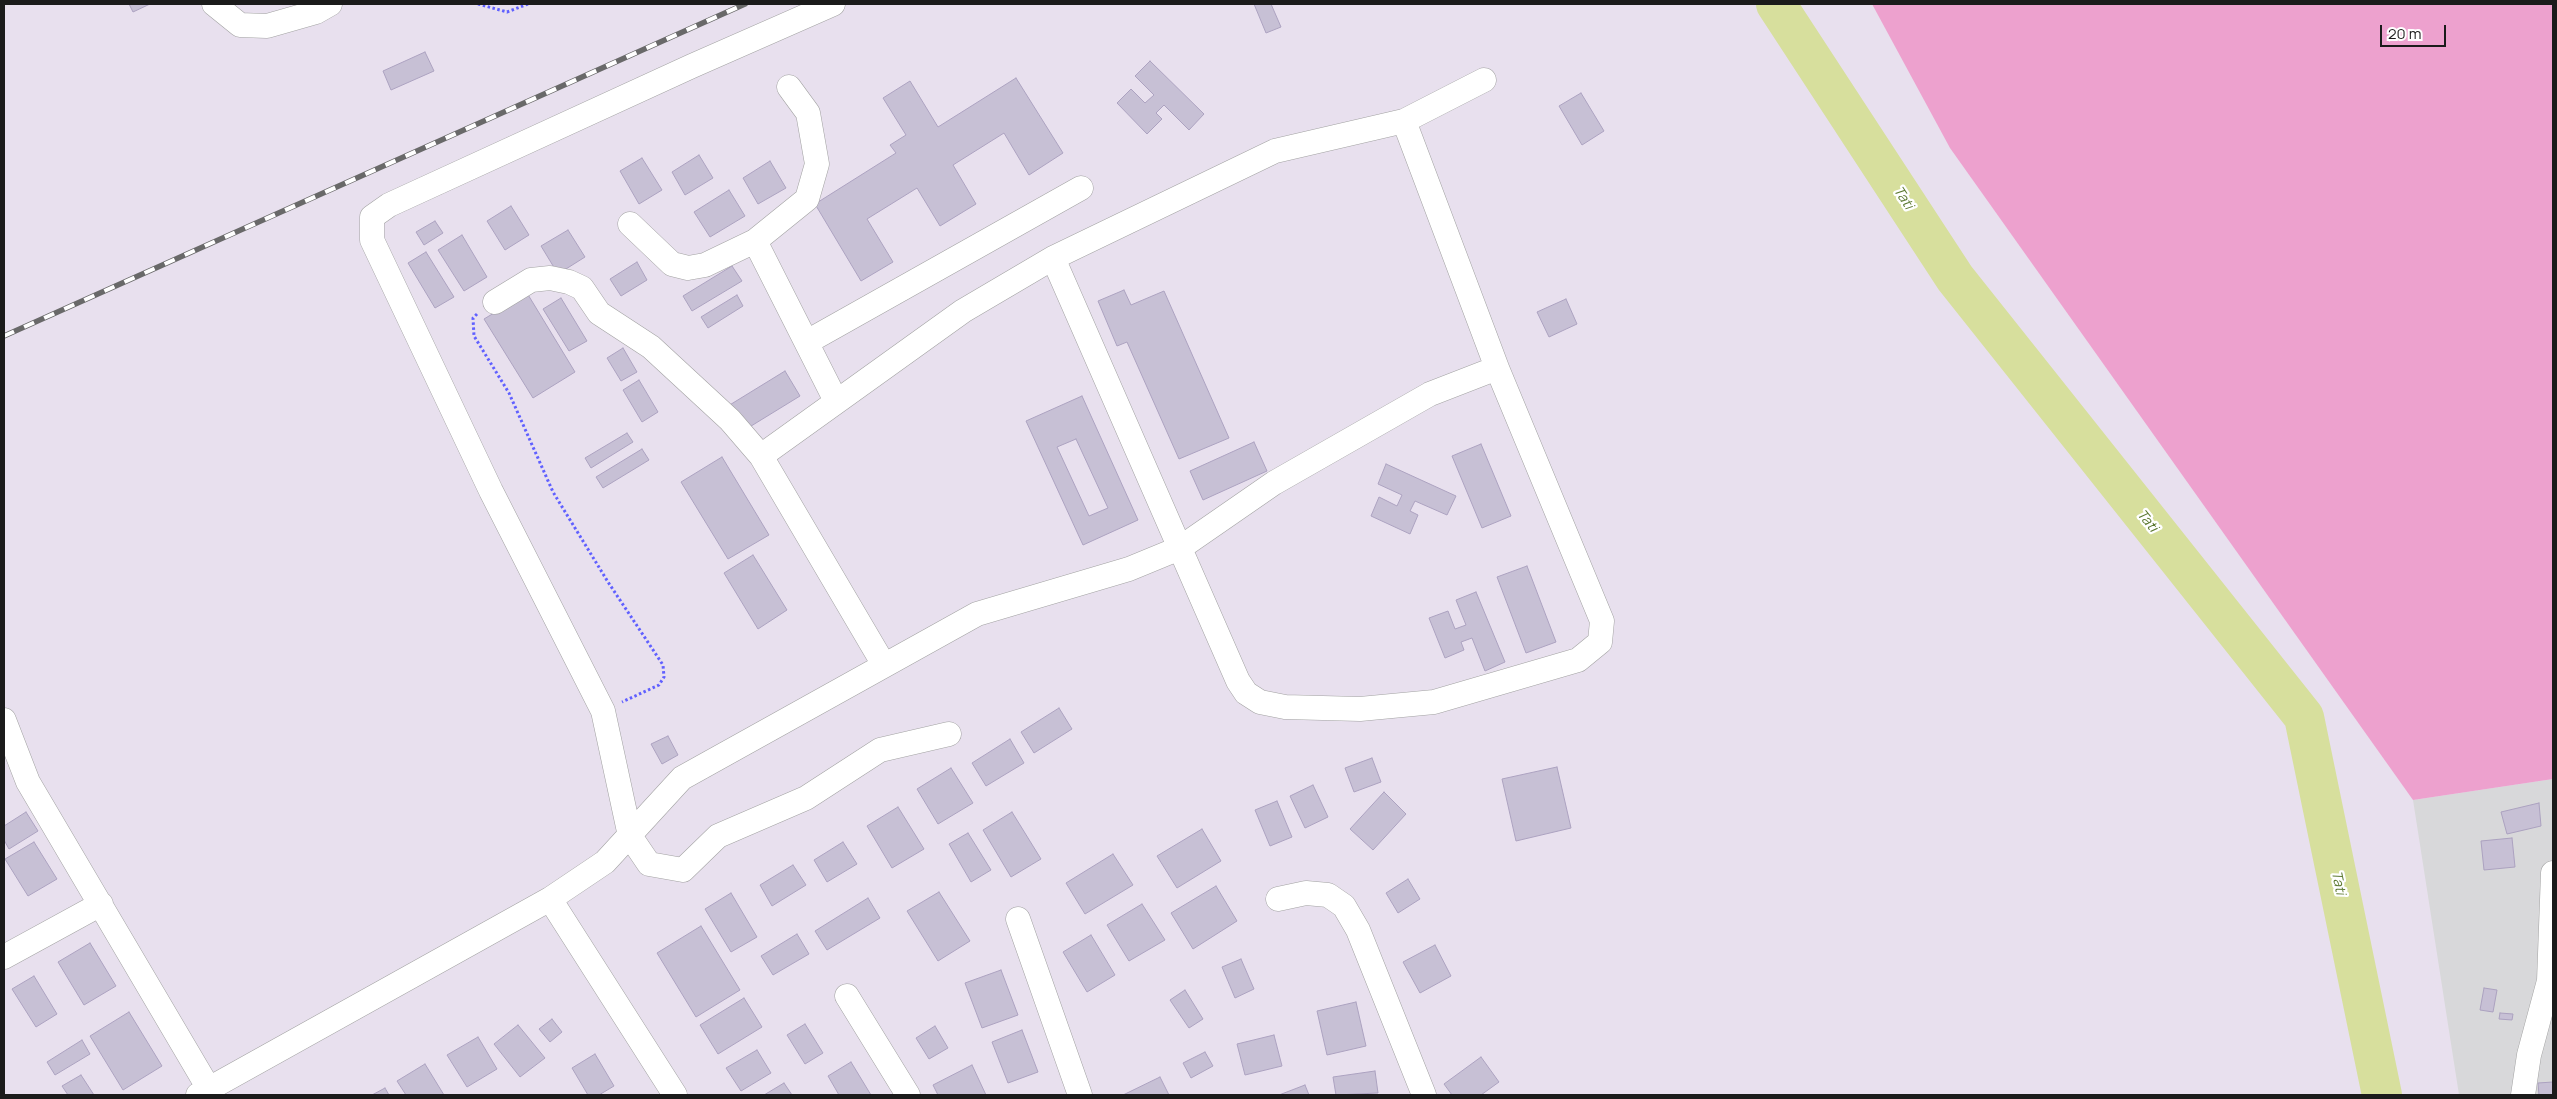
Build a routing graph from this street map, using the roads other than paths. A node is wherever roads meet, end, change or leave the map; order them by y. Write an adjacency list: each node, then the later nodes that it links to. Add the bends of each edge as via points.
1 (214, 4): 2 (street, via 240,24 267,26 316,12)
2 (330, 4)
3 (833, 4): 20 (street, via 389,205 372,217 372,240 431,367 603,711)
4 (1484, 80): 6 (street)
5 (789, 87): 9 (street, via 808,112 817,164 807,199)
6 (1404, 120): 10 (street, via 1274,151); 13 (street)
7 (1081, 188): 12 (street)
8 (630, 224): 9 (street, via 672,264 688,268 705,265)
9 (755, 241): 12 (street)
10 (1053, 258): 14 (street, via 963,311); 16 (street)
11 (494, 302): 15 (street, via 531,280 550,278 582,288 599,313 651,347 730,420)
12 (807, 342): 14 (street)
13 (1497, 368): 16 (street, via 1430,394 1274,483); 16 (street, via 1602,621 1600,642 1578,660 1434,702 1360,709 1285,707 1260,702 1246,693 1238,681)
14 (836, 401): 15 (street)
15 (762, 456): 17 (street)
16 (1180, 548): 17 (street, via 1129,569 977,614)
17 (884, 665): 20 (street, via 682,778)
18 (4, 720): 24 (street, via 28,782)
19 (949, 734): 20 (street, via 880,750 806,798 718,836 683,870 649,864)
20 (630, 836): 22 (street, via 605,862)
21 (2553, 873): 33 (street, via 2549,981 2529,1055)
22 (550, 899): 28 (street); 29 (street)
23 (1278, 899): 32 (street, via 1306,893 1328,895 1344,906 1358,930)
24 (101, 904): 26 (street); 28 (street)
25 (1018, 919): 31 (street)
26 (4, 957)
27 (847, 996): 30 (street)
28 (204, 1092)
29 (675, 1095)
30 (908, 1095)
31 (1080, 1095)
32 (1424, 1095)
33 (2523, 1095)

